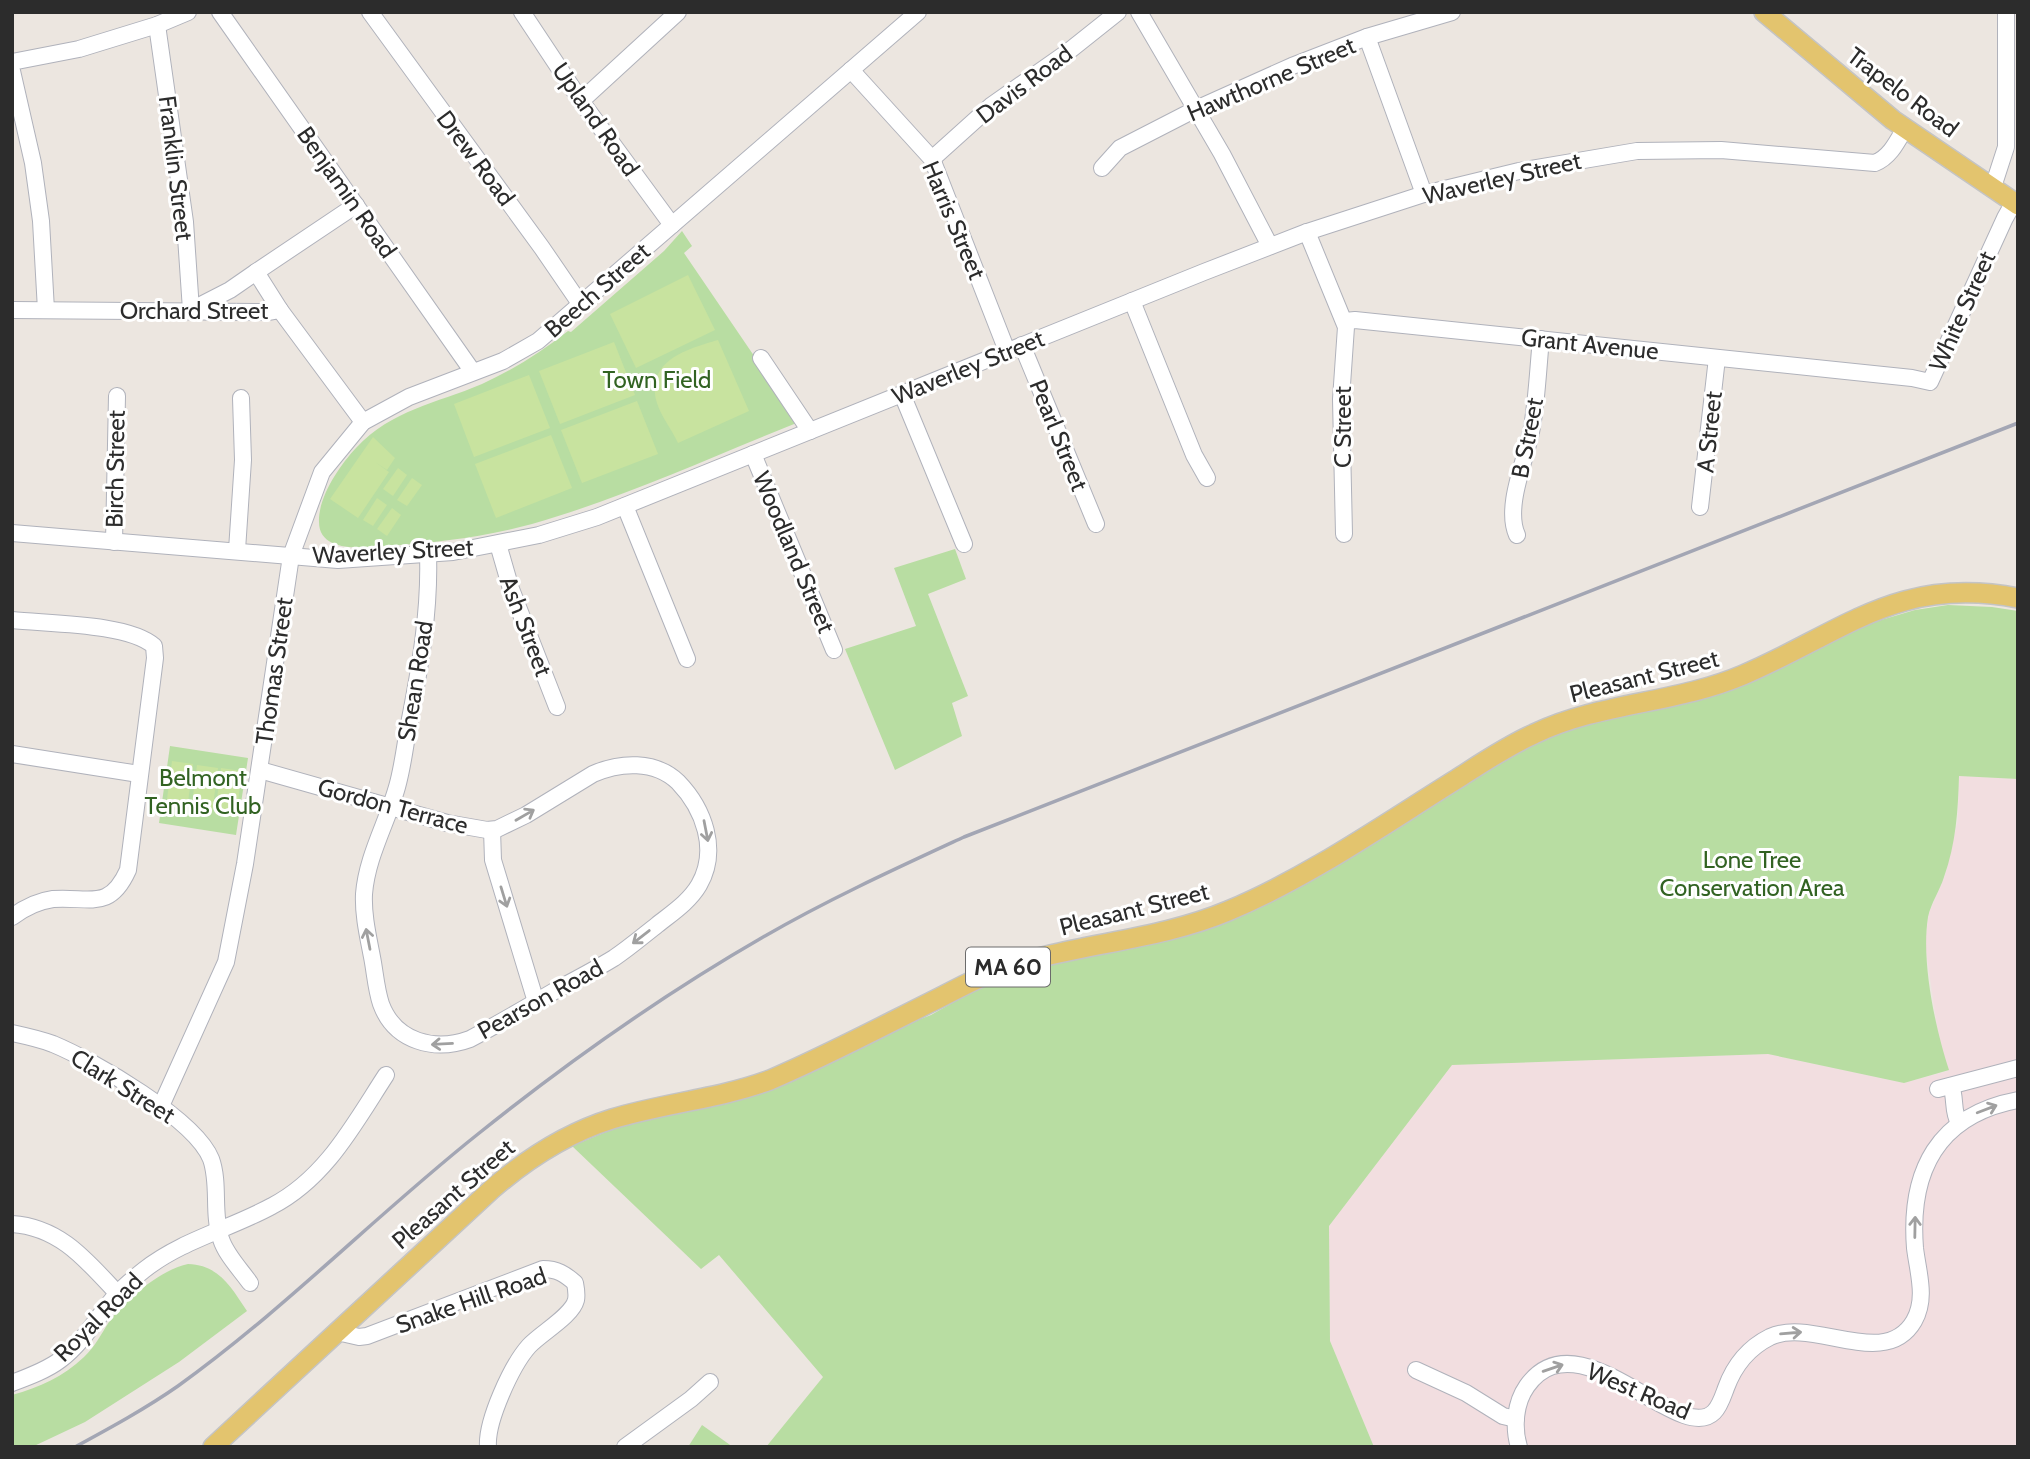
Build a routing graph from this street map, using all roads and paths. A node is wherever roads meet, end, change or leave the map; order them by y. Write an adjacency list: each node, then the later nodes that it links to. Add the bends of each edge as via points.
1 (188, 12): 12 (street)
2 (220, 12): 26 (street, Benjamin Road)
3 (370, 12): 32 (street, Drew Road)
4 (522, 12): 17 (street, Upland Road)
5 (678, 12): 17 (street)
6 (918, 12): 15 (street, Beech Street)
7 (1118, 12): 21 (street, Davis Road, via 992,105)
8 (1139, 12): 18 (street)
9 (1451, 12): 13 (street, Hawthorne Street)
10 (2006, 12): 19 (street)
11 (1777, 16): 20 (main road, Trapelo Road)
12 (157, 25): 14 (street, via 79,49); 35 (street, Franklin Street, via 185,222)
13 (1367, 37): 18 (street, Hawthorne Street); 24 (street)
14 (12, 62)
15 (851, 70): 21 (street, Harris Street); 27 (street, Beech Street)
16 (12, 71): 34 (street, via 33,163)
17 (581, 101): 27 (street, Upland Road)
18 (1195, 110): 22 (street, Hawthorne Street, via 1120,148); 29 (street)
19 (2011, 125): 23 (street)
20 (1905, 128): 23 (main road, Trapelo Road); 24 (street, Waverley Street, via 1890,152 1875,163 1721,150 1637,151 1519,171)
21 (932, 159): 39 (street, Harris Street)
22 (1102, 168)
23 (1993, 187): 25 (main road, Trapelo Road)
24 (1424, 194): 28 (street, Waverley Street)
25 (2016, 204): 43 (street, White Street, via 2004,218)
26 (356, 205): 30 (street); 42 (street, Benjamin Road)
27 (672, 225): 32 (street, Beech Street)
28 (1307, 232): 29 (street, Waverley Street); 37 (street)
29 (1270, 246): 31 (street, Waverley Street)
30 (256, 272): 35 (street); 36 (street)
31 (1132, 301): 39 (street, Waverley Street); 50 (street)
32 (581, 305): 42 (street, Beech Street, via 538,341)
33 (12, 310): 34 (street, Orchard Street)
34 (46, 310): 35 (street, Orchard Street)
35 (191, 310): 36 (street, Orchard Street)
36 (279, 310): 47 (street, Orchard Street)
37 (1345, 321): 38 (street, Grant Avenue); 55 (street, C Street, via 1341,408)
38 (1541, 339): 41 (street, Grant Avenue); 56 (street, B Street, via 1532,429 1515,502)
39 (1015, 348): 44 (street, Waverley Street); 53 (street, Pearl Street)
40 (761, 358): 48 (street)
41 (1717, 358): 43 (street, Grant Avenue, via 1912,377); 52 (street, A Street)
42 (473, 372): 47 (street, Beech Street, via 409,397)
43 (1930, 383)
44 (902, 394): 48 (street, Waverley Street); 59 (street)
45 (117, 396): 57 (street, Birch Street)
46 (241, 398): 60 (street, via 243,460)
47 (363, 422): 62 (street, Beech Street, via 322,472)
48 (810, 431): 49 (street, Waverley Street)
49 (753, 454): 51 (street, Waverley Street); 65 (street, Woodland Street)
50 (1207, 478)
51 (625, 506): 58 (street, Waverley Street, via 559,530); 66 (street)
52 (1700, 507)
53 (1096, 524)
54 (12, 533): 57 (street, Waverley Street)
55 (1344, 534)
56 (1517, 535)
57 (114, 542): 60 (street, Waverley Street)
58 (498, 544): 61 (street, Waverley Street); 67 (street, Ash Street)
59 (964, 544)
60 (237, 550): 62 (street, Waverley Street)
61 (428, 554): 62 (street, Waverley Street, via 338,560); 71 (street, Shean Road, via 429,586 417,682)
62 (291, 556): 69 (street, Thomas Street)
63 (2018, 598): 87 (main road, Pleasant Street / MA 60, via 1964,592 1904,600 1729,681 1557,723 1504,750 1291,881 1226,912 1154,935 1012,966 978,978 770,1080 592,1126 541,1151 508,1175)
64 (12, 620): 70 (street, via 125,632 154,646)
65 (834, 650)
66 (687, 659)
67 (557, 706)
68 (12, 754): 70 (street)
69 (260, 770): 71 (street, Gordon Terrace); 81 (street, Thomas Street, via 226,962)
70 (139, 774): 74 (street, via 128,870 120,887 108,897 94,900 43,901)
71 (390, 806): 72 (street, Gordon Terrace); 76 (street, Shean Road, one-way to 71, via 364,897)
72 (492, 830): 73 (street, Gordon Terrace, one-way to 73, via 606,768 653,768 674,779 702,816 707,854); 75 (street, one-way to 75, via 493,860)
73 (693, 894): 75 (street, Pearson Road, one-way to 75, via 615,957)
74 (12, 917)
75 (536, 1002): 76 (street, Pearson Road, one-way to 76, via 470,1039 443,1046 411,1038)
76 (382, 1006)
77 (12, 1033): 81 (street, Clark Street, via 70,1052)
78 (2018, 1068): 82 (street, via 1945,1087)
79 (386, 1075): 84 (street, Royal Road, via 318,1172 296,1192)
80 (2018, 1100): 82 (street, West Road, one-way to 80, via 1982,1110)
81 (161, 1106): 84 (street, Clark Street, via 193,1133 208,1154)
82 (1959, 1123): 91 (street, West Road, one-way to 82, via 1527,1386 1559,1365 1600,1370 1663,1406 1705,1416 1717,1408 1741,1360 1759,1343 1779,1334 1810,1332 1874,1343 1902,1334 1915,1319 1921,1298 1914,1227 1921,1184 1939,1142)
83 (12, 1224): 86 (street, via 46,1232 68,1244)
84 (219, 1231): 85 (street, Clark Street); 86 (street, Royal Road, via 174,1249)
85 (250, 1283)
86 (117, 1293): 89 (street, Royal Road, via 60,1360)
87 (337, 1332): 92 (main road, Pleasant Street / MA 60); 93 (street, Snake Hill Road, via 367,1336 543,1269 567,1276 575,1283 577,1298 519,1358 493,1416)
88 (1416, 1370): 91 (street)
89 (12, 1382)
90 (710, 1382): 94 (street)
91 (1516, 1419): 95 (street, West Road)
92 (213, 1447)
93 (488, 1447)
94 (625, 1447)
95 (1518, 1447)

